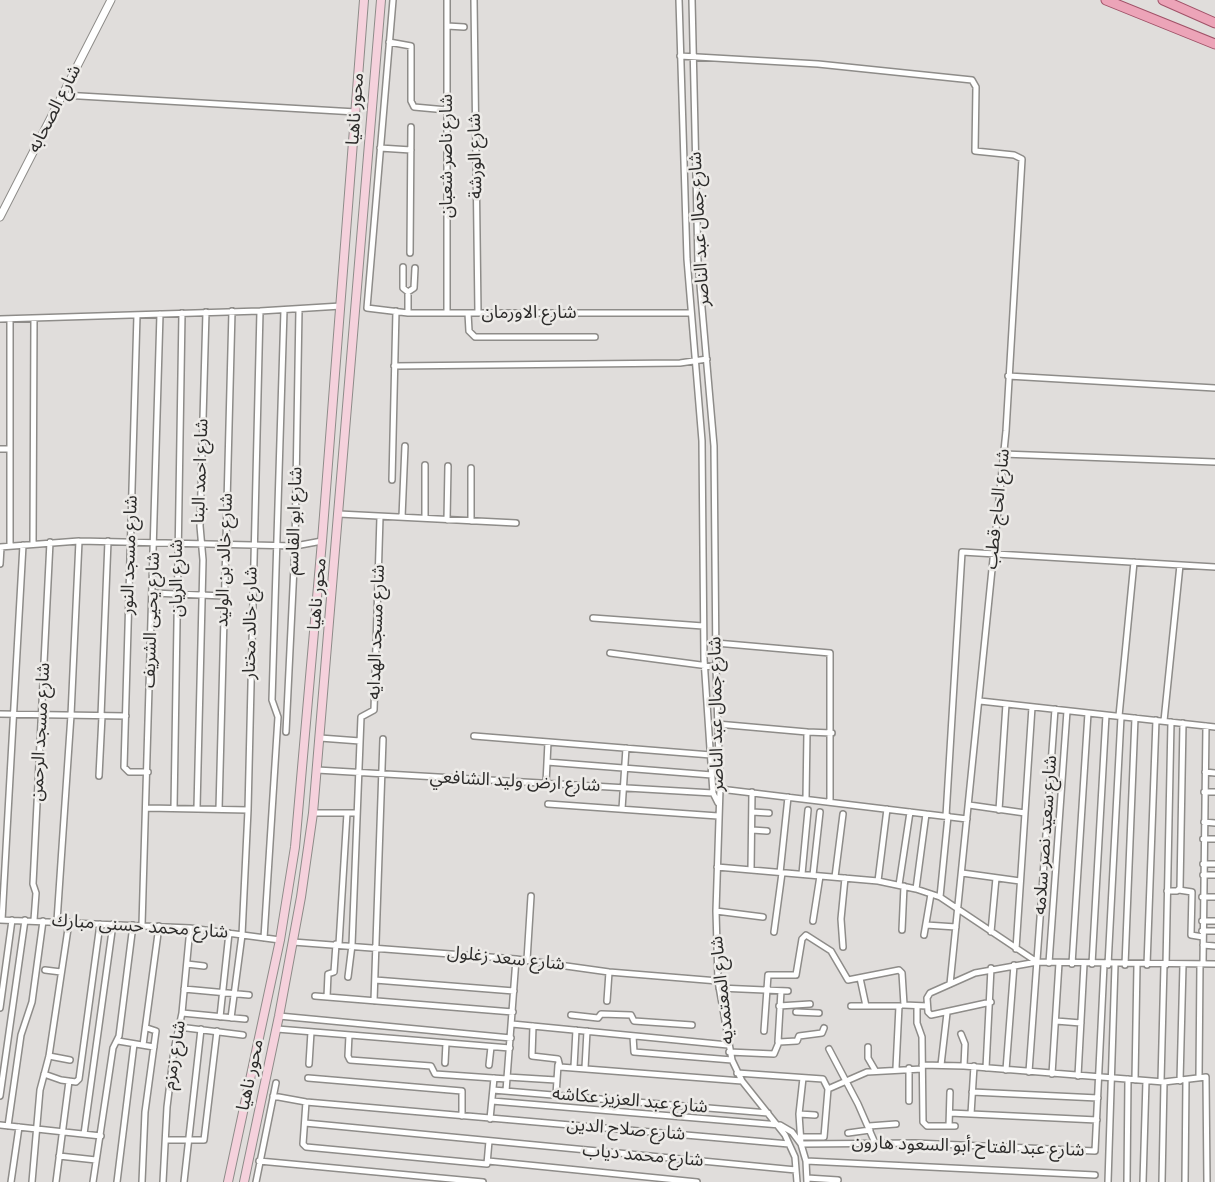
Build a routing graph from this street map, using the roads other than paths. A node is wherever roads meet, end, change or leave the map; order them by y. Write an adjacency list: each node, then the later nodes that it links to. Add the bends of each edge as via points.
1 (364, 0): 19 (main road, محور ناهيا)
2 (381, 0): 48 (main road, محور ناهيا)
3 (393, 0): 14 (street)
4 (447, 0): 12 (street, شارع ناصر شعبان)
5 (474, 0): 39 (street, شارع الورشة)
6 (679, 0): 16 (street, شارع جمال عبد الناصر)
7 (692, 0): 16 (street, شارع جمال عبد الناصر)
8 (1106, 0): 15 (main road)
9 (1163, 0): 11 (main road)
10 (110, 1): 17 (street, شارع الصحابه)
11 (1215, 23)
12 (447, 26): 13 (street); 18 (street, شارع ناصر شعبان)
13 (464, 27)
14 (389, 42): 18 (street, via 411,46 414,107); 21 (street)
15 (1215, 44)
16 (687, 56): 40 (street, شارع جمال عبد الناصر); 51 (street, شارع جمال عبد الناصر); 54 (street, شارع الحاج قطب, via 818,64 972,80 976,87 974,148 978,153 1014,155 1023,163)
17 (63, 95): 19 (street); 23 (street, شارع الصحابه)
18 (447, 110): 37 (street, شارع ناصر شعبان)
19 (356, 112): 28 (main road, محور ناهيا)
20 (411, 128): 22 (street)
21 (380, 148): 22 (street); 33 (street, شارع الاورمان, via 367,308)
22 (411, 150): 24 (street)
23 (0, 216)
24 (410, 254)
25 (403, 267): 27 (street, via 403,288)
26 (415, 268): 27 (street, via 414,288)
27 (408, 292): 36 (street)
28 (341, 306): 29 (street); 47 (main road, محور ناهيا)
29 (299, 309): 30 (street); 86 (street, شارع ابو القاسم)
30 (284, 310): 32 (street); 83 (street)
31 (232, 311): 32 (street); 34 (street); 81 (street, شارع خالد بن الوليد)
32 (260, 311): 82 (street, شارع خالد مختار)
33 (396, 311): 36 (street, شارع الاورمان); 53 (street)
34 (206, 312): 35 (street); 80 (street, شارع احمد البنا)
35 (182, 313): 41 (street); 79 (street, شارع الريان)
36 (408, 313): 37 (street, شارع الاورمان)
37 (447, 313): 38 (street, شارع الاورمان)
38 (468, 313): 39 (street, شارع الاورمان); 46 (street, via 469,331 475,337)
39 (478, 313): 40 (street, شارع الاورمان)
40 (691, 313): 52 (street, شارع جمال عبد الناصر)
41 (160, 314): 42 (street); 78 (street, شارع يحيى الشريف)
42 (137, 315): 43 (street); 76 (street, شارع مسجد النور)
43 (34, 318): 45 (street); 77 (street)
44 (0, 319): 45 (street)
45 (10, 319): 50 (street)
46 (595, 337)
47 (338, 342): 48 (main road); 73 (main road, محور ناهيا)
48 (352, 343): 65 (main road, محور ناهيا)
49 (0, 351): 50 (street)
50 (9, 352): 58 (street)
51 (707, 359): 52 (street); 99 (street, شارع جمال عبد الناصر, via 714,446)
52 (696, 361): 53 (street); 98 (street, شارع جمال عبد الناصر, via 702,441)
53 (394, 366): 64 (street)
54 (1008, 376): 55 (street); 59 (street, شارع الحاج قطب)
55 (1215, 388)
56 (405, 446): 67 (street)
57 (0, 449): 58 (street)
58 (9, 449): 85 (street)
59 (1003, 454): 60 (street); 88 (street, شارع الحاج قطب)
60 (1215, 462)
61 (425, 465): 68 (street)
62 (448, 466): 69 (street)
63 (471, 468): 70 (street)
64 (392, 480)
65 (339, 514): 66 (street); 128 (main road, محور ناهيا)
66 (380, 517): 67 (street); 130 (street, شارع مسجد الهدايه, via 374,710 361,716)
67 (402, 517): 68 (street)
68 (425, 518): 69 (street)
69 (447, 520): 70 (street)
70 (471, 521): 71 (street)
71 (516, 523)
72 (79, 541): 74 (street); 75 (street); 112 (street)
73 (322, 541): 86 (street); 241 (main road, محور ناهيا, via 295,848)
74 (50, 542): 77 (street); 111 (street, شارع مسجد الرحمن)
75 (108, 542): 76 (street); 114 (street)
76 (130, 542): 78 (street); 115 (street, شارع مسجد النور)
77 (33, 543): 84 (street)
78 (154, 543): 79 (street); 93 (street, شارع يحيى الشريف)
79 (177, 543): 80 (street); 94 (street, شارع الريان)
80 (201, 544): 81 (street); 95 (street, شارع احمد البنا)
81 (225, 544): 82 (street); 96 (street, شارع خالد بن الوليد)
82 (253, 544): 83 (street); 165 (street, شارع خالد مختار)
83 (277, 544): 86 (street); 136 (street, via 273,707 278,717)
84 (23, 545): 85 (street); 110 (street)
85 (10, 546): 87 (street)
86 (295, 546): 124 (street, شارع ابو القاسم)
87 (0, 547): 90 (street)
88 (994, 553): 89 (street); 103 (street, شارع الحاج قطب); 179 (street, via 966,551 960,557)
89 (1134, 562): 91 (street); 116 (street)
90 (0, 564)
91 (1180, 565): 92 (street); 119 (street)
92 (1215, 567)
93 (153, 593): 94 (street); 139 (street, شارع يحيى الشريف)
94 (178, 593): 95 (street); 160 (street, شارع الريان)
95 (202, 595): 96 (street); 161 (street, شارع احمد البنا)
96 (224, 596): 162 (street, شارع خالد بن الوليد)
97 (593, 618): 98 (street)
98 (704, 626): 101 (street, شارع جمال عبد الناصر)
99 (716, 643): 102 (street, شارع جمال عبد الناصر); 126 (street, via 830,653)
100 (610, 653): 101 (street)
101 (705, 666): 102 (street); 133 (street, شارع جمال عبد الناصر)
102 (716, 667): 121 (street, شارع جمال عبد الناصر)
103 (980, 701): 104 (street); 158 (street, شارع الحاج قطب)
104 (1006, 704): 105 (street); 167 (street)
105 (1032, 707): 106 (street); 176 (street)
106 (1055, 709): 107 (street); 252 (street, شارع سعيد نصر سلامه)
107 (1067, 711): 108 (street); 253 (street)
108 (1088, 713): 113 (street); 256 (street)
109 (0, 714): 110 (street)
110 (14, 715): 111 (street); 214 (street)
111 (41, 715): 112 (street); 217 (street, شارع مسجد الرحمن)
112 (71, 715): 114 (street); 219 (street)
113 (1106, 715): 116 (street); 258 (street)
114 (101, 716): 115 (street); 145 (street)
115 (126, 716): 139 (street, شارع مسجد النور, via 124,769)
116 (1120, 716): 117 (street); 262 (street)
117 (1136, 718): 118 (street); 263 (street)
118 (1156, 720): 119 (street); 265 (street)
119 (1168, 722): 120 (street); 205 (street)
120 (1184, 723): 122 (street); 204 (street)
121 (717, 724): 125 (street); 148 (street, شارع جمال عبد الناصر)
122 (1206, 726): 123 (street); 140 (street)
123 (1215, 727)
124 (286, 732)
125 (807, 732): 126 (street); 154 (street)
126 (832, 733): 155 (street)
127 (474, 736): 131 (street)
128 (320, 738): 130 (street); 138 (main road, محور ناهيا)
129 (383, 739): 143 (street)
130 (360, 741): 141 (street, شارع مسجد الهدايه)
131 (548, 742): 132 (street); 134 (street)
132 (626, 748): 133 (street); 135 (street)
133 (711, 754): 144 (street, شارع جمال عبد الناصر)
134 (547, 762): 135 (street); 146 (street)
135 (625, 768): 144 (street); 147 (street)
136 (276, 769): 137 (street); 240 (street)
137 (284, 769)
138 (317, 770): 141 (street, شارع ارض وليد الشافعي); 171 (main road, محور ناهيا)
139 (148, 772): 159 (street, شارع يحيى الشريف)
140 (1205, 772): 142 (street); 150 (street)
141 (358, 773): 143 (street, شارع ارض وليد الشافعي); 173 (street, شارع مسجد الهدايه)
142 (1215, 773)
143 (382, 774): 146 (street, شارع ارض وليد الشافعي); 246 (street)
144 (712, 775): 152 (street, شارع جمال عبد الناصر)
145 (99, 776)
146 (546, 783): 147 (street, شارع ارض وليد الشافعي)
147 (624, 788): 152 (street, شارع ارض وليد الشافعي); 163 (street)
148 (720, 789): 149 (street); 157 (street, شارع جمال عبد الناصر)
149 (752, 792): 153 (street); 168 (street)
150 (1204, 792): 151 (street); 181 (street)
151 (1215, 792)
152 (713, 793): 157 (street, شارع جمال عبد الناصر)
153 (788, 797): 154 (street); 191 (street)
154 (806, 799): 155 (street)
155 (830, 802): 164 (street)
156 (548, 804): 163 (street)
157 (718, 804): 178 (street, شارع المعتمديه)
158 (969, 805): 167 (street); 180 (street, شارع الحاج قطب)
159 (147, 808): 160 (street); 227 (street, شارع يحيى الشريف)
160 (174, 808): 161 (street)
161 (197, 808): 162 (street)
162 (219, 809): 165 (street)
163 (622, 809): 178 (street)
164 (887, 809): 170 (street); 200 (street)
165 (248, 810): 238 (street, شارع خالد مختار)
166 (808, 810): 193 (street)
167 (999, 810): 176 (street)
168 (752, 812): 174 (street); 183 (street)
169 (820, 812): 196 (street)
170 (910, 812): 175 (street); 202 (street)
171 (313, 813): 172 (street); 242 (main road, محور ناهيا)
172 (347, 813): 173 (street); 243 (street)
173 (357, 813): 244 (street, شارع مسجد الهدايه)
174 (769, 813)
175 (926, 813): 179 (street); 203 (street)
176 (1025, 813): 201 (street)
177 (843, 814): 197 (street)
178 (718, 816): 189 (street, شارع المعتمديه)
179 (947, 816): 180 (street); 208 (street)
180 (967, 819): 192 (street, شارع الحاج قطب)
181 (1204, 822): 182 (street); 185 (street)
182 (1215, 823)
183 (752, 830): 184 (street); 190 (street)
184 (767, 831)
185 (1203, 839): 186 (street); 187 (street)
186 (1215, 839)
187 (1203, 864): 188 (street); 194 (street)
188 (1215, 864)
189 (717, 867): 190 (street); 212 (street, شارع المعتمديه)
190 (751, 870): 191 (street)
191 (781, 873): 193 (street); 234 (street)
192 (962, 873): 199 (street); 211 (street, شارع الحاج قطب)
193 (802, 874): 196 (street)
194 (1203, 875): 195 (street); 209 (street)
195 (1215, 875)
196 (816, 876): 197 (street); 220 (street)
197 (835, 877): 198 (street)
198 (845, 878): 200 (street); 248 (street)
199 (996, 878): 201 (street); 235 (street)
200 (878, 881): 202 (street)
201 (1020, 881): 249 (street)
202 (901, 886): 203 (street); 232 (street)
203 (916, 889): 206 (street)
204 (1179, 890): 205 (street); 237 (street, via 1192,892 1191,935)
205 (1167, 891): 266 (street)
206 (931, 894): 208 (street); 228 (street)
207 (531, 896): 251 (street)
208 (940, 897): 211 (street)
209 (1202, 897): 210 (street); 221 (street)
210 (1215, 897)
211 (958, 910): 230 (street, شارع الحاج قطب); 235 (street)
212 (716, 911): 213 (street); 276 (street, شارع المعتمديه)
213 (763, 917)
214 (1, 920): 215 (street, شارع محمد حسنى مبارك)
215 (12, 920): 216 (street, شارع محمد حسنى مبارك); 296 (street)
216 (25, 920): 217 (street, شارع محمد حسنى مبارك); 388 (street)
217 (34, 921): 218 (street, شارع محمد حسنى مبارك)
218 (43, 921): 219 (street, شارع محمد حسنى مبارك); 408 (street)
219 (57, 921): 223 (street, شارع محمد حسنى مبارك)
220 (813, 921)
221 (1202, 921): 222 (street); 237 (street)
222 (1215, 921)
223 (69, 922): 224 (street, شارع محمد حسنى مبارك); 271 (street)
224 (99, 924): 225 (street, شارع محمد حسنى مبارك); 374 (street, via 79,1080)
225 (113, 924): 226 (street, شارع محمد حسنى مبارك); 414 (street)
226 (133, 925): 227 (street, شارع محمد حسنى مبارك); 329 (street)
227 (142, 925): 229 (street, شارع محمد حسنى مبارك)
228 (926, 925): 230 (street); 239 (street)
229 (159, 926): 231 (street, شارع محمد حسنى مبارك); 315 (street)
230 (956, 927): 277 (street, شارع الحاج قطب)
231 (190, 928): 236 (street, شارع محمد حسنى مبارك); 255 (street, شارع زمزم)
232 (902, 930)
233 (1215, 931): 237 (street)
234 (774, 932)
235 (992, 932): 249 (street)
236 (229, 933): 238 (street, شارع محمد حسنى مبارك); 281 (street)
237 (1202, 934): 245 (street)
238 (242, 935): 240 (street, شارع محمد حسنى مبارك); 282 (street, شارع خالد مختار)
239 (924, 935)
240 (264, 938): 241 (street, شارع محمد حسنى مبارك)
241 (279, 940): 242 (main road); 446 (main road, محور ناهيا)
242 (293, 942): 243 (street, شارع سعد زغلول); 303 (main road, محور ناهيا)
243 (338, 944): 244 (street, شارع سعد زغلول); 285 (street, via 334,972 328,974)
244 (352, 945): 246 (street, شارع سعد زغلول); 273 (street, شارع مسجد الهدايه)
245 (1203, 945): 247 (street); 259 (street)
246 (377, 946): 250 (street, شارع سعد زغلول); 275 (street)
247 (1215, 946)
248 (843, 947)
249 (1016, 949): 252 (street)
250 (516, 959): 251 (street, شارع سعد زغلول); 280 (street)
251 (528, 960): 272 (street, شارع سعد زغلول)
252 (1037, 962): 253 (street); 261 (street); 359 (street, شارع سعيد نصر سلامه)
253 (1049, 963): 254 (street)
254 (1059, 963): 256 (street); 309 (street)
255 (187, 964): 268 (street); 278 (street, شارع زمزم)
256 (1072, 964): 257 (street)
257 (1084, 964): 258 (street); 310 (street)
258 (1092, 964): 262 (street)
259 (1202, 964): 260 (street); 267 (street); 365 (street)
260 (1215, 964)
261 (1014, 965): 269 (street); 358 (street)
262 (1109, 965): 263 (street); 364 (street, شارع عبد الفتاح أبو السعود هارون); 370 (street)
263 (1125, 965): 264 (street)
264 (1137, 965): 265 (street); 371 (street)
265 (1147, 965): 266 (street)
266 (1165, 965): 267 (street); 378 (street)
267 (1183, 965): 373 (street)
268 (204, 966)
269 (991, 968): 277 (street); 288 (street)
270 (45, 970): 271 (street)
271 (61, 972): 341 (street)
272 (609, 972): 276 (street, شارع سعد زغلول); 287 (street)
273 (348, 977)
274 (860, 978): 279 (street, via 848,980 831,951 806,935 796,975 768,975); 292 (street); 293 (street, via 900,970)
275 (375, 980): 280 (street); 286 (street)
276 (719, 984): 279 (street, شارع سعد زغلول); 334 (street, شارع المعتمديه)
277 (950, 984): 295 (street, via 929,994)
278 (184, 988): 281 (street); 299 (street, شارع زمزم)
279 (767, 989): 290 (street, شارع سعد زغلول, via 784,991); 322 (street)
280 (514, 991): 298 (street)
281 (223, 992): 282 (street); 305 (street)
282 (234, 993): 283 (street); 306 (street, شارع خالد مختار)
283 (249, 995)
284 (315, 996): 285 (street)
285 (327, 997): 286 (street)
286 (374, 1001): 298 (street)
287 (607, 1001)
288 (991, 1002): 301 (street); 356 (street)
289 (810, 1004): 297 (street)
290 (779, 1006): 297 (street); 330 (street)
291 (851, 1006): 292 (street)
292 (866, 1006): 293 (street)
293 (902, 1006): 294 (street); 354 (street)
294 (917, 1006): 295 (street); 352 (street)
295 (927, 1006): 301 (street, via 931,1015)
296 (0, 1008)
297 (797, 1009): 300 (street); 308 (street)
298 (513, 1012): 311 (street)
299 (182, 1013): 305 (street); 314 (street, شارع زمزم)
300 (819, 1013)
301 (947, 1013): 348 (street)
302 (571, 1015): 304 (street)
303 (279, 1016): 318 (main road, محور ناهيا); 328 (street)
304 (579, 1016): 312 (street, via 632,1015 634,1021); 319 (street)
305 (220, 1017): 306 (street)
306 (231, 1018): 307 (street)
307 (244, 1019)
308 (795, 1021)
309 (1056, 1021): 310 (street); 362 (street)
310 (1081, 1023): 363 (street)
311 (512, 1024): 313 (street); 328 (street)
312 (692, 1025)
313 (533, 1026): 319 (street); 347 (street, via 532,1056 558,1060)
314 (179, 1027): 317 (street); 419 (street, شارع زمزم)
315 (147, 1028): 333 (street); 335 (street, via 156,1030)
316 (824, 1028): 330 (street, via 822,1034)
317 (201, 1029): 320 (street); 420 (street)
318 (277, 1029): 323 (street); 447 (main road, محور ناهيا)
319 (577, 1030): 321 (street); 351 (street)
320 (217, 1031): 325 (street); 420 (street, via 204,1140)
321 (588, 1031): 327 (street); 353 (street)
322 (764, 1031)
323 (312, 1032): 326 (street); 345 (street)
324 (961, 1034): 349 (street, via 965,1044)
325 (243, 1035)
326 (349, 1035): 331 (street); 367 (street, via 350,1060 431,1066 434,1074)
327 (633, 1036): 334 (street); 343 (street, via 634,1052)
328 (511, 1038): 338 (street)
329 (118, 1041): 332 (street); 415 (street, via 113,1048)
330 (778, 1042): 340 (street, via 774,1054)
331 (446, 1043): 336 (street); 344 (street)
332 (134, 1044): 333 (street); 442 (street)
333 (143, 1045): 335 (street)
334 (728, 1045): 340 (street, شارع المعتمديه)
335 (154, 1047): 443 (street, via 145,1112)
336 (491, 1047): 338 (street); 346 (street)
337 (868, 1047): 357 (street)
338 (510, 1048): 368 (street)
339 (829, 1049): 377 (street)
340 (729, 1052): 343 (street, شارع المعتمديه)
341 (49, 1056): 342 (street); 361 (street)
342 (70, 1060)
343 (732, 1060): 360 (street, شارع المعتمديه)
344 (445, 1063)
345 (309, 1064)
346 (489, 1065)
347 (558, 1065): 351 (street); 372 (street)
348 (941, 1065): 349 (street); 352 (street)
349 (964, 1066): 350 (street)
350 (974, 1066): 356 (street); 384 (street)
351 (574, 1067): 353 (street)
352 (922, 1067): 355 (street); 395 (street, via 924,1124 952,1126)
353 (585, 1068): 375 (street)
354 (896, 1068): 355 (street); 357 (street)
355 (909, 1068): 392 (street)
356 (986, 1068): 358 (street)
357 (875, 1070): 377 (street)
358 (1006, 1070): 359 (street)
359 (1029, 1072): 362 (street)
360 (737, 1073): 369 (street); 375 (street, شارع المعتمديه)
361 (44, 1074): 374 (street); 410 (street)
362 (1052, 1074): 363 (street)
363 (1078, 1076): 364 (street)
364 (1098, 1077): 370 (street); 390 (street, شارع عبد الفتاح أبو السعود هارون)
365 (1199, 1077): 373 (street); 385 (street, via 1207,1078)
366 (308, 1078): 399 (street, via 463,1091)
367 (494, 1078): 368 (street); 381 (street)
368 (507, 1078): 372 (street); 382 (street)
369 (803, 1078): 380 (street, via 824,1079); 396 (street)
370 (1110, 1078): 371 (street); 452 (street)
371 (1131, 1079): 376 (street); 453 (street)
372 (556, 1080): 387 (street)
373 (1183, 1080): 378 (street); 456 (street)
374 (69, 1081): 412 (street)
375 (742, 1081): 394 (street, شارع المعتمديه)
376 (1146, 1081): 378 (street); 454 (street)
377 (846, 1082): 380 (street); 411 (street)
378 (1162, 1082): 455 (street)
379 (276, 1083): 389 (street)
380 (828, 1089): 416 (street, via 824,1137)
381 (493, 1090): 382 (street, شارع عبد العزيز عكاشه); 391 (street)
382 (506, 1091): 387 (street, شارع عبد العزيز عكاشه)
383 (950, 1092): 395 (street)
384 (972, 1092): 390 (street); 398 (street)
385 (1207, 1092): 386 (street); 402 (street)
386 (1215, 1092)
387 (556, 1095): 394 (street, شارع عبد العزيز عكاشه)
388 (0, 1096)
389 (273, 1096): 393 (street, شارع صلاح الدين); 429 (street)
390 (1098, 1098): 401 (street, شارع عبد الفتاح أبو السعود هارون)
391 (492, 1101): 400 (street); 407 (street)
392 (909, 1101)
393 (306, 1102): 399 (street, شارع صلاح الدين); 404 (street)
394 (768, 1113): 407 (street, شارع المعتمديه)
395 (950, 1113): 398 (street)
396 (799, 1114): 397 (street); 416 (street)
397 (815, 1114)
398 (971, 1114): 401 (street)
399 (462, 1116): 400 (street, شارع صلاح الدين)
400 (490, 1119): 423 (street, شارع صلاح الدين)
401 (1097, 1120): 422 (street, شارع عبد الفتاح أبو السعود هارون, via 1095,1152)
402 (1208, 1121): 403 (street); 417 (street)
403 (1215, 1121)
404 (305, 1123): 421 (street, شارع محمد دياب); 431 (street, via 306,1147)
405 (896, 1124): 411 (street)
406 (0, 1125): 408 (street)
407 (780, 1125): 423 (street, شارع المعتمديه); 424 (street, شارع المعتمديه)
408 (8, 1126): 409 (street)
409 (19, 1126): 410 (street); 437 (street)
410 (36, 1128): 412 (street); 438 (street)
411 (869, 1128): 413 (street); 422 (street)
412 (62, 1131): 414 (street); 425 (street)
413 (848, 1132)
414 (84, 1134): 415 (street)
415 (101, 1136): 426 (street)
416 (801, 1137): 424 (street)
417 (1208, 1137): 418 (street); 427 (street)
418 (1215, 1137)
419 (166, 1140): 420 (street); 444 (street, شارع زمزم)
420 (188, 1141): 445 (street)
421 (489, 1141): 431 (street); 432 (street, شارع محمد دياب)
422 (875, 1143): 424 (street, شارع عبد الفتاح أبو السعود هارون)
423 (789, 1144): 432 (street, شارع المعتمديه)
424 (801, 1144): 430 (street)
425 (59, 1155): 426 (street); 439 (street)
426 (96, 1160): 441 (street)
427 (1207, 1160): 428 (street); 457 (street)
428 (1215, 1160)
429 (259, 1161): 448 (street); 449 (street)
430 (806, 1161): 433 (street); 434 (street)
431 (487, 1162): 450 (street)
432 (796, 1170): 451 (street, شارع المعتمديه)
433 (1095, 1175)
434 (807, 1180): 435 (street)
435 (838, 1180)
436 (1215, 1181): 457 (street)
437 (11, 1182)
438 (32, 1182)
439 (56, 1182): 440 (street)
440 (64, 1182)
441 (93, 1182)
442 (117, 1182)
443 (142, 1182)
444 (163, 1182)
445 (184, 1182)
446 (228, 1182)
447 (244, 1182)
448 (256, 1182)
449 (483, 1182)
450 (697, 1182)
451 (797, 1182)
452 (1108, 1182)
453 (1126, 1182)
454 (1143, 1182)
455 (1162, 1182)
456 (1185, 1182)
457 (1207, 1182)

